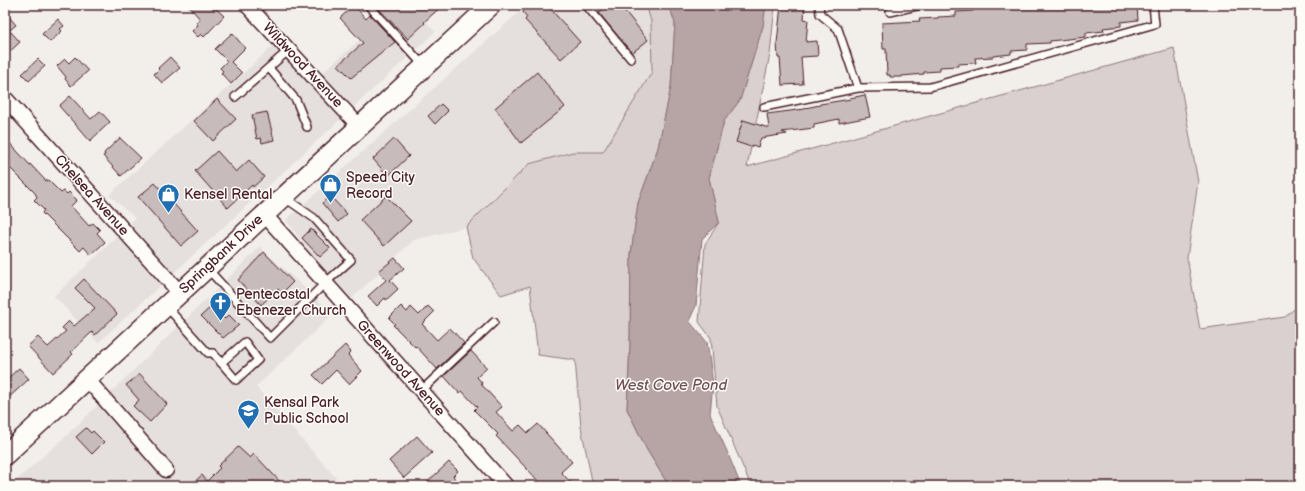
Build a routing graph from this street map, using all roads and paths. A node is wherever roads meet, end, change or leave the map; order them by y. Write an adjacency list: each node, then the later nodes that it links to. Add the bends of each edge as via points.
1 (247, 5): 9 (street, Wildwood Avenue)
2 (368, 5): 11 (lane)
3 (491, 5): 11 (main road, Springbank Drive)
4 (586, 5): 10 (lane)
5 (819, 5): 13 (lane, via 820,14 838,29)
6 (921, 5): 8 (lane)
7 (1153, 5): 13 (lane, via 1155,24 1118,35 930,87)
8 (890, 12)
9 (289, 50): 12 (lane); 17 (street, Wildwood Avenue)
10 (631, 59)
11 (424, 66): 17 (main road, Springbank Drive)
12 (269, 68): 14 (lane); 18 (lane, via 296,100)
13 (858, 88): 16 (lane)
14 (235, 97)
15 (5, 98): 23 (street, Chelsea Avenue)
16 (764, 107)
17 (359, 126): 19 (main road, Springbank Drive)
18 (307, 127)
19 (283, 196): 20 (main road, Springbank Drive); 22 (lane, via 314,218 351,260)
20 (264, 214): 21 (main road, Springbank Drive); 22 (street, Greenwood Avenue)
21 (207, 267): 22 (lane, via 270,338); 23 (main road, Springbank Drive)
22 (325, 284): 28 (street, Greenwood Avenue)
23 (180, 293): 24 (main road, Springbank Drive)
24 (166, 306): 26 (lane, via 208,353 213,353); 27 (main road, Springbank Drive)
25 (494, 322): 28 (lane)
26 (221, 363): 26 (lane, via 236,380 258,360 245,342)
27 (87, 379): 29 (main road, Springbank Drive); 30 (street)
28 (421, 391): 31 (street, Greenwood Avenue)
29 (5, 455)
30 (166, 470)
31 (506, 486)

